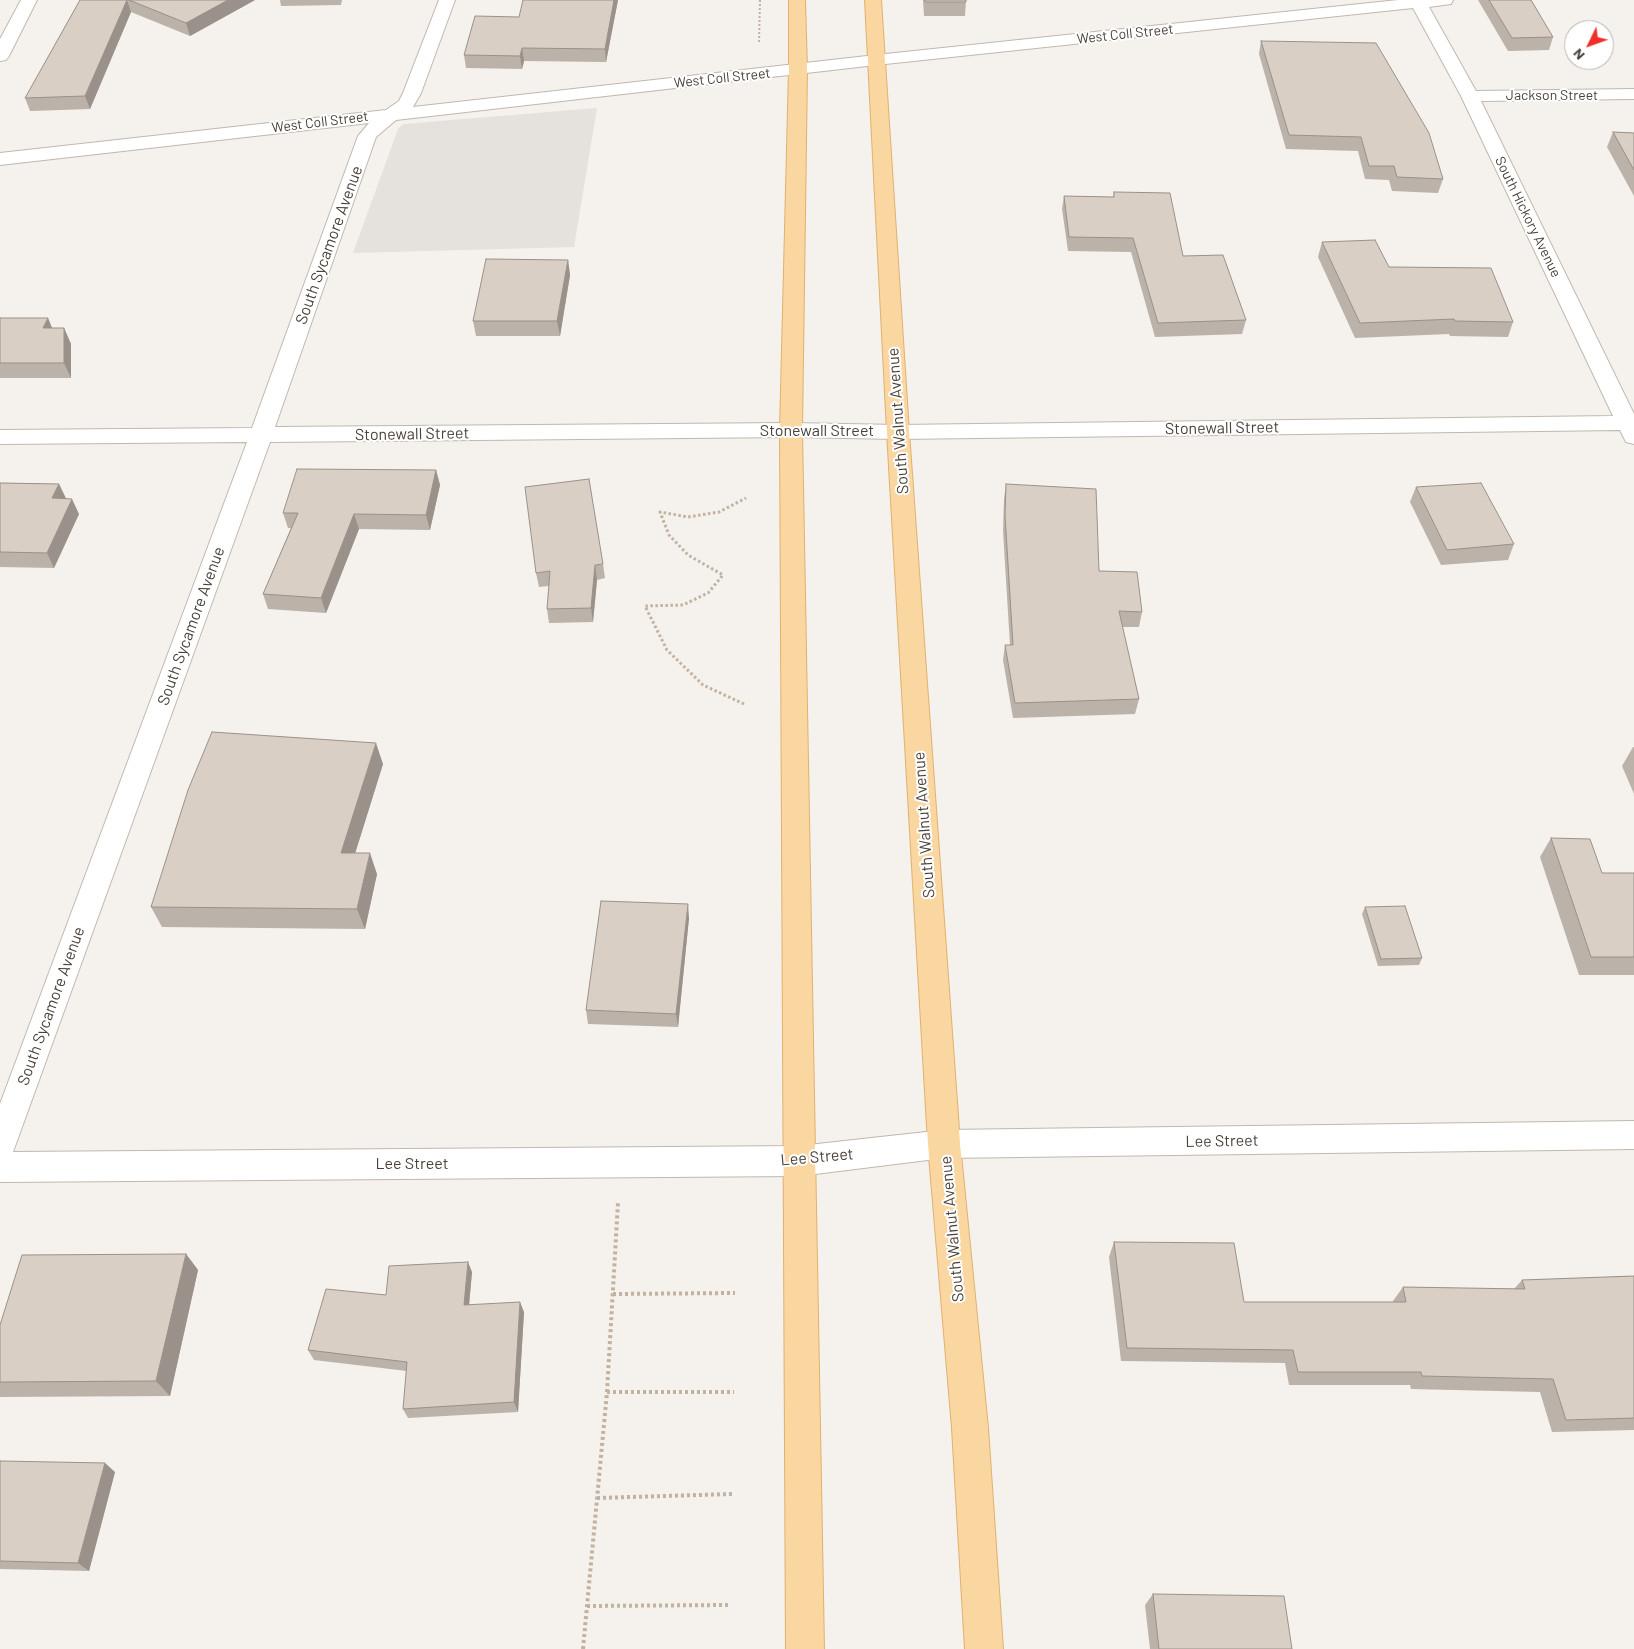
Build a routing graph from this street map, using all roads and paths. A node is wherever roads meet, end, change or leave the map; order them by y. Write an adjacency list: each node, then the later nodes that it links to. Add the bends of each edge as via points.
1 (29, 0): 8 (street)
2 (447, 0): 14 (street, South Sycamore Avenue, via 412,93 406,104)
3 (760, 0): 11 (path)
4 (797, 0): 10 (main road)
5 (873, 0): 9 (main road, South Walnut Avenue)
6 (1445, 0): 7 (street, West Coll Street)
7 (1418, 1): 9 (street, West Coll Street); 13 (street, South Hickory Avenue)
8 (0, 56)
9 (876, 60): 10 (street, West Coll Street); 18 (main road, South Walnut Avenue)
10 (798, 69): 11 (street, West Coll Street); 17 (main road)
11 (759, 74): 14 (street, West Coll Street)
12 (1634, 94): 13 (street, Jackson Street)
13 (1470, 96): 16 (street, South Hickory Avenue)
14 (392, 114): 15 (street, West Coll Street); 19 (street, South Sycamore Avenue, via 367,136)
15 (0, 159)
16 (1632, 427): 18 (street, Stonewall Street)
17 (792, 430): 18 (street, Stonewall Street); 19 (street, Stonewall Street); 26 (main road)
18 (898, 432): 24 (main road, South Walnut Avenue)
19 (261, 435): 20 (street, Stonewall Street); 25 (street, South Sycamore Avenue)
20 (0, 437)
21 (746, 498): 22 (path, via 719,512 688,517 660,512 669,535 688,555 723,575 708,593 682,605 645,606 668,650 703,685)
22 (744, 704)
23 (1634, 1135): 24 (street, Lee Street)
24 (944, 1144): 26 (street, Lee Street); 39 (main road, South Walnut Avenue, via 970,1428)
25 (0, 1146)
26 (799, 1161): 27 (street, Lee Street); 38 (main road)
27 (620, 1163): 28 (street, Lee Street); 30 (path)
28 (0, 1167)
29 (735, 1293): 30 (path)
30 (613, 1294): 31 (path)
31 (608, 1392): 32 (path); 34 (path)
32 (734, 1392)
33 (732, 1494): 34 (path)
34 (597, 1498): 36 (path)
35 (730, 1605): 36 (path)
36 (587, 1606): 37 (path)
37 (583, 1649)
38 (805, 1649)
39 (984, 1649)

